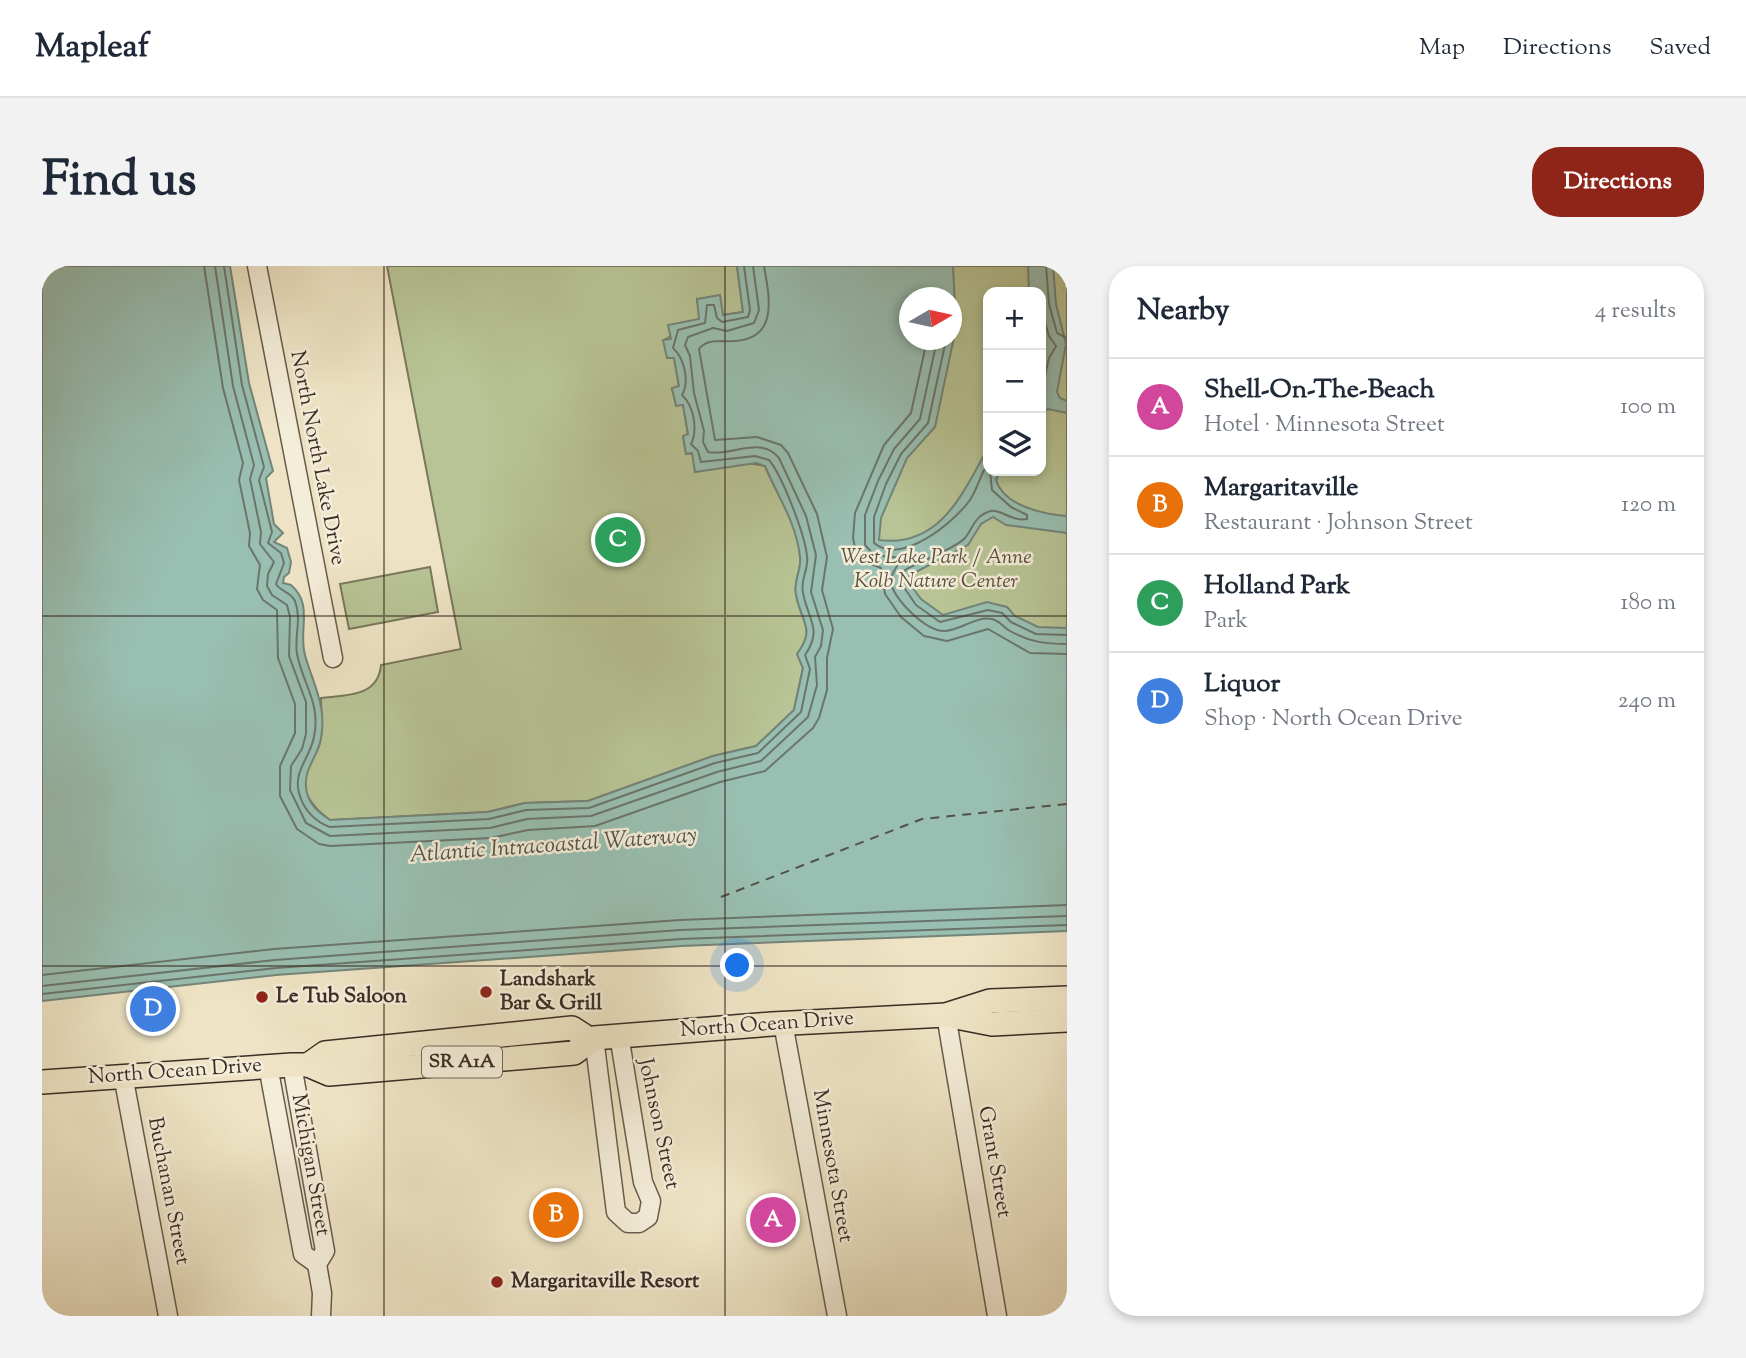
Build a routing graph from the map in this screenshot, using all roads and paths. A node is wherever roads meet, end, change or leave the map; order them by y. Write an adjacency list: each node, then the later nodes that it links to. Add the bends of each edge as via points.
1 (257, 266): 2 (street, North North Lake Drive)
2 (333, 658)
3 (1067, 998): 4 (main road, North Ocean Drive / SR A1A, via 990,1001)
4 (946, 1015): 5 (main road, North Ocean Drive / SR A1A, via 992,1024); 6 (main road, North Ocean Drive / SR A1A); 19 (street, Grant Street)
5 (1067, 1020)
6 (783, 1023): 7 (main road, North Ocean Drive / SR A1A); 18 (street, Minnesota Street)
7 (619, 1035): 8 (main road, North Ocean Drive / SR A1A); 13 (street, Johnson Street)
8 (591, 1039): 9 (main road, North Ocean Drive / SR A1A, via 574,1053 329,1074); 14 (street, Johnson Street)
9 (300, 1065): 10 (main road, North Ocean Drive / SR A1A); 15 (street, Michigan Street, via 325,1251)
10 (268, 1066): 11 (main road, North Ocean Drive / SR A1A); 15 (street, Michigan Street, via 303,1254)
11 (123, 1075): 12 (main road, North Ocean Drive / SR A1A); 16 (street, Buchanan Street)
12 (42, 1082)
13 (643, 1182): 14 (street); 14 (street, Johnson Street, via 651,1207 648,1217 639,1223 628,1223 619,1216)
14 (615, 1187)
15 (317, 1264): 17 (street, Michigan Street)
16 (168, 1316)
17 (321, 1316)
18 (837, 1316)
19 (997, 1316)

